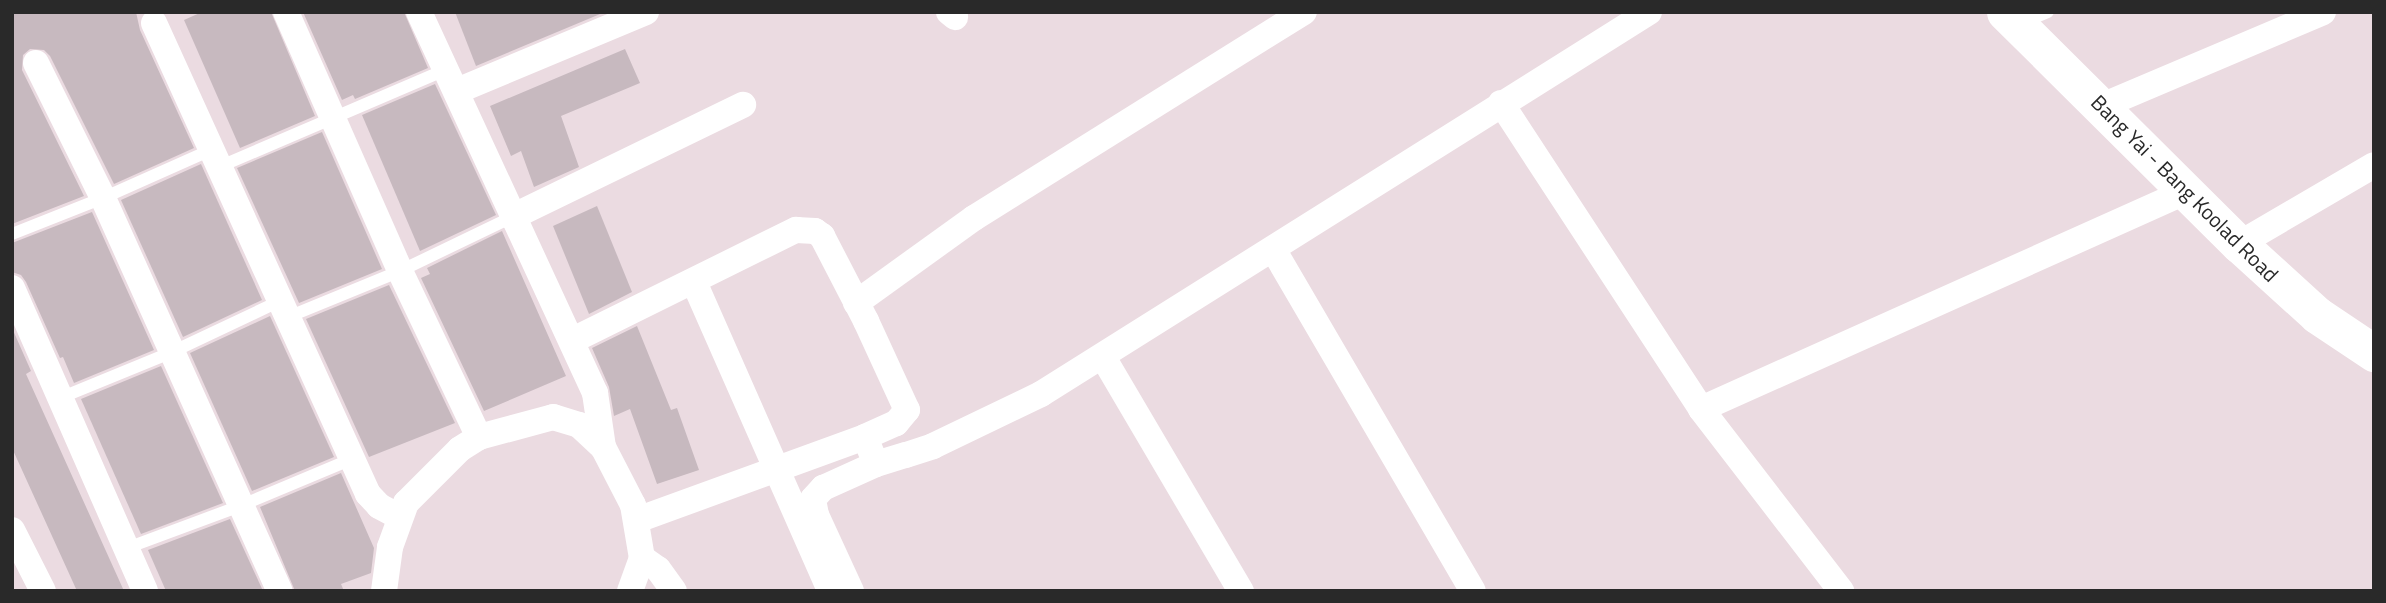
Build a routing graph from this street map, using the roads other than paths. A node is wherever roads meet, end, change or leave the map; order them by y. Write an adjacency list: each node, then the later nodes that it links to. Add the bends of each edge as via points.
1 (286, 12): 14 (street)
2 (419, 12): 10 (street)
3 (646, 12): 10 (street)
4 (1304, 12): 26 (street, via 974,218)
5 (1650, 12): 11 (street)
6 (2323, 12): 13 (street)
7 (2024, 16): 13 (street, Bang Yai - Bang Koolad Road)
8 (154, 23): 15 (street)
9 (36, 63): 18 (street)
10 (451, 81): 14 (lane); 19 (street)
11 (1502, 103): 22 (street); 33 (street)
12 (743, 105): 19 (street)
13 (2102, 106): 17 (street, Bang Yai - Bang Koolad Road)
14 (332, 118): 15 (lane); 23 (street)
15 (216, 158): 18 (lane); 27 (street)
16 (2374, 165): 21 (street)
17 (2185, 192): 21 (street, Bang Yai - Bang Koolad Road); 33 (street)
18 (103, 198): 20 (lane); 29 (street)
19 (512, 217): 23 (lane); 28 (street)
20 (12, 234)
21 (2239, 244): 30 (street, Bang Yai - Bang Koolad Road, via 2317,315)
22 (1273, 249): 31 (street); 55 (street)
23 (400, 271): 27 (lane); 34 (street)
24 (694, 282): 26 (street, via 796,230 808,229 822,236); 28 (street); 39 (street)
25 (12, 288): 32 (street)
26 (856, 303): 35 (street, via 907,410 896,423)
27 (284, 309): 29 (lane); 37 (street)
28 (573, 340): 36 (street, via 595,393)
29 (172, 352): 32 (lane); 40 (street)
30 (2374, 353)
31 (1103, 358): 38 (street, via 933,446); 54 (street)
32 (60, 398): 44 (street)
33 (1701, 409): 56 (street)
34 (480, 437): 36 (street, via 554,417 579,425); 41 (street, via 460,449 406,503)
35 (864, 437): 38 (street); 39 (street)
36 (603, 447): 42 (street)
37 (352, 459): 40 (lane); 41 (street, via 368,495)
38 (876, 464): 53 (street, via 823,488 813,499)
39 (775, 470): 42 (street); 52 (street)
40 (240, 506): 44 (lane); 48 (street)
41 (400, 517): 49 (street)
42 (637, 520): 45 (street)
43 (12, 530): 46 (street)
44 (127, 548): 47 (street)
45 (642, 558): 50 (street); 51 (street, via 658,569)
46 (43, 591)
47 (145, 591)
48 (280, 591)
49 (384, 591)
50 (629, 591)
51 (674, 591)
52 (830, 591)
53 (851, 591)
54 (1241, 591)
55 (1473, 591)
56 (1841, 591)

